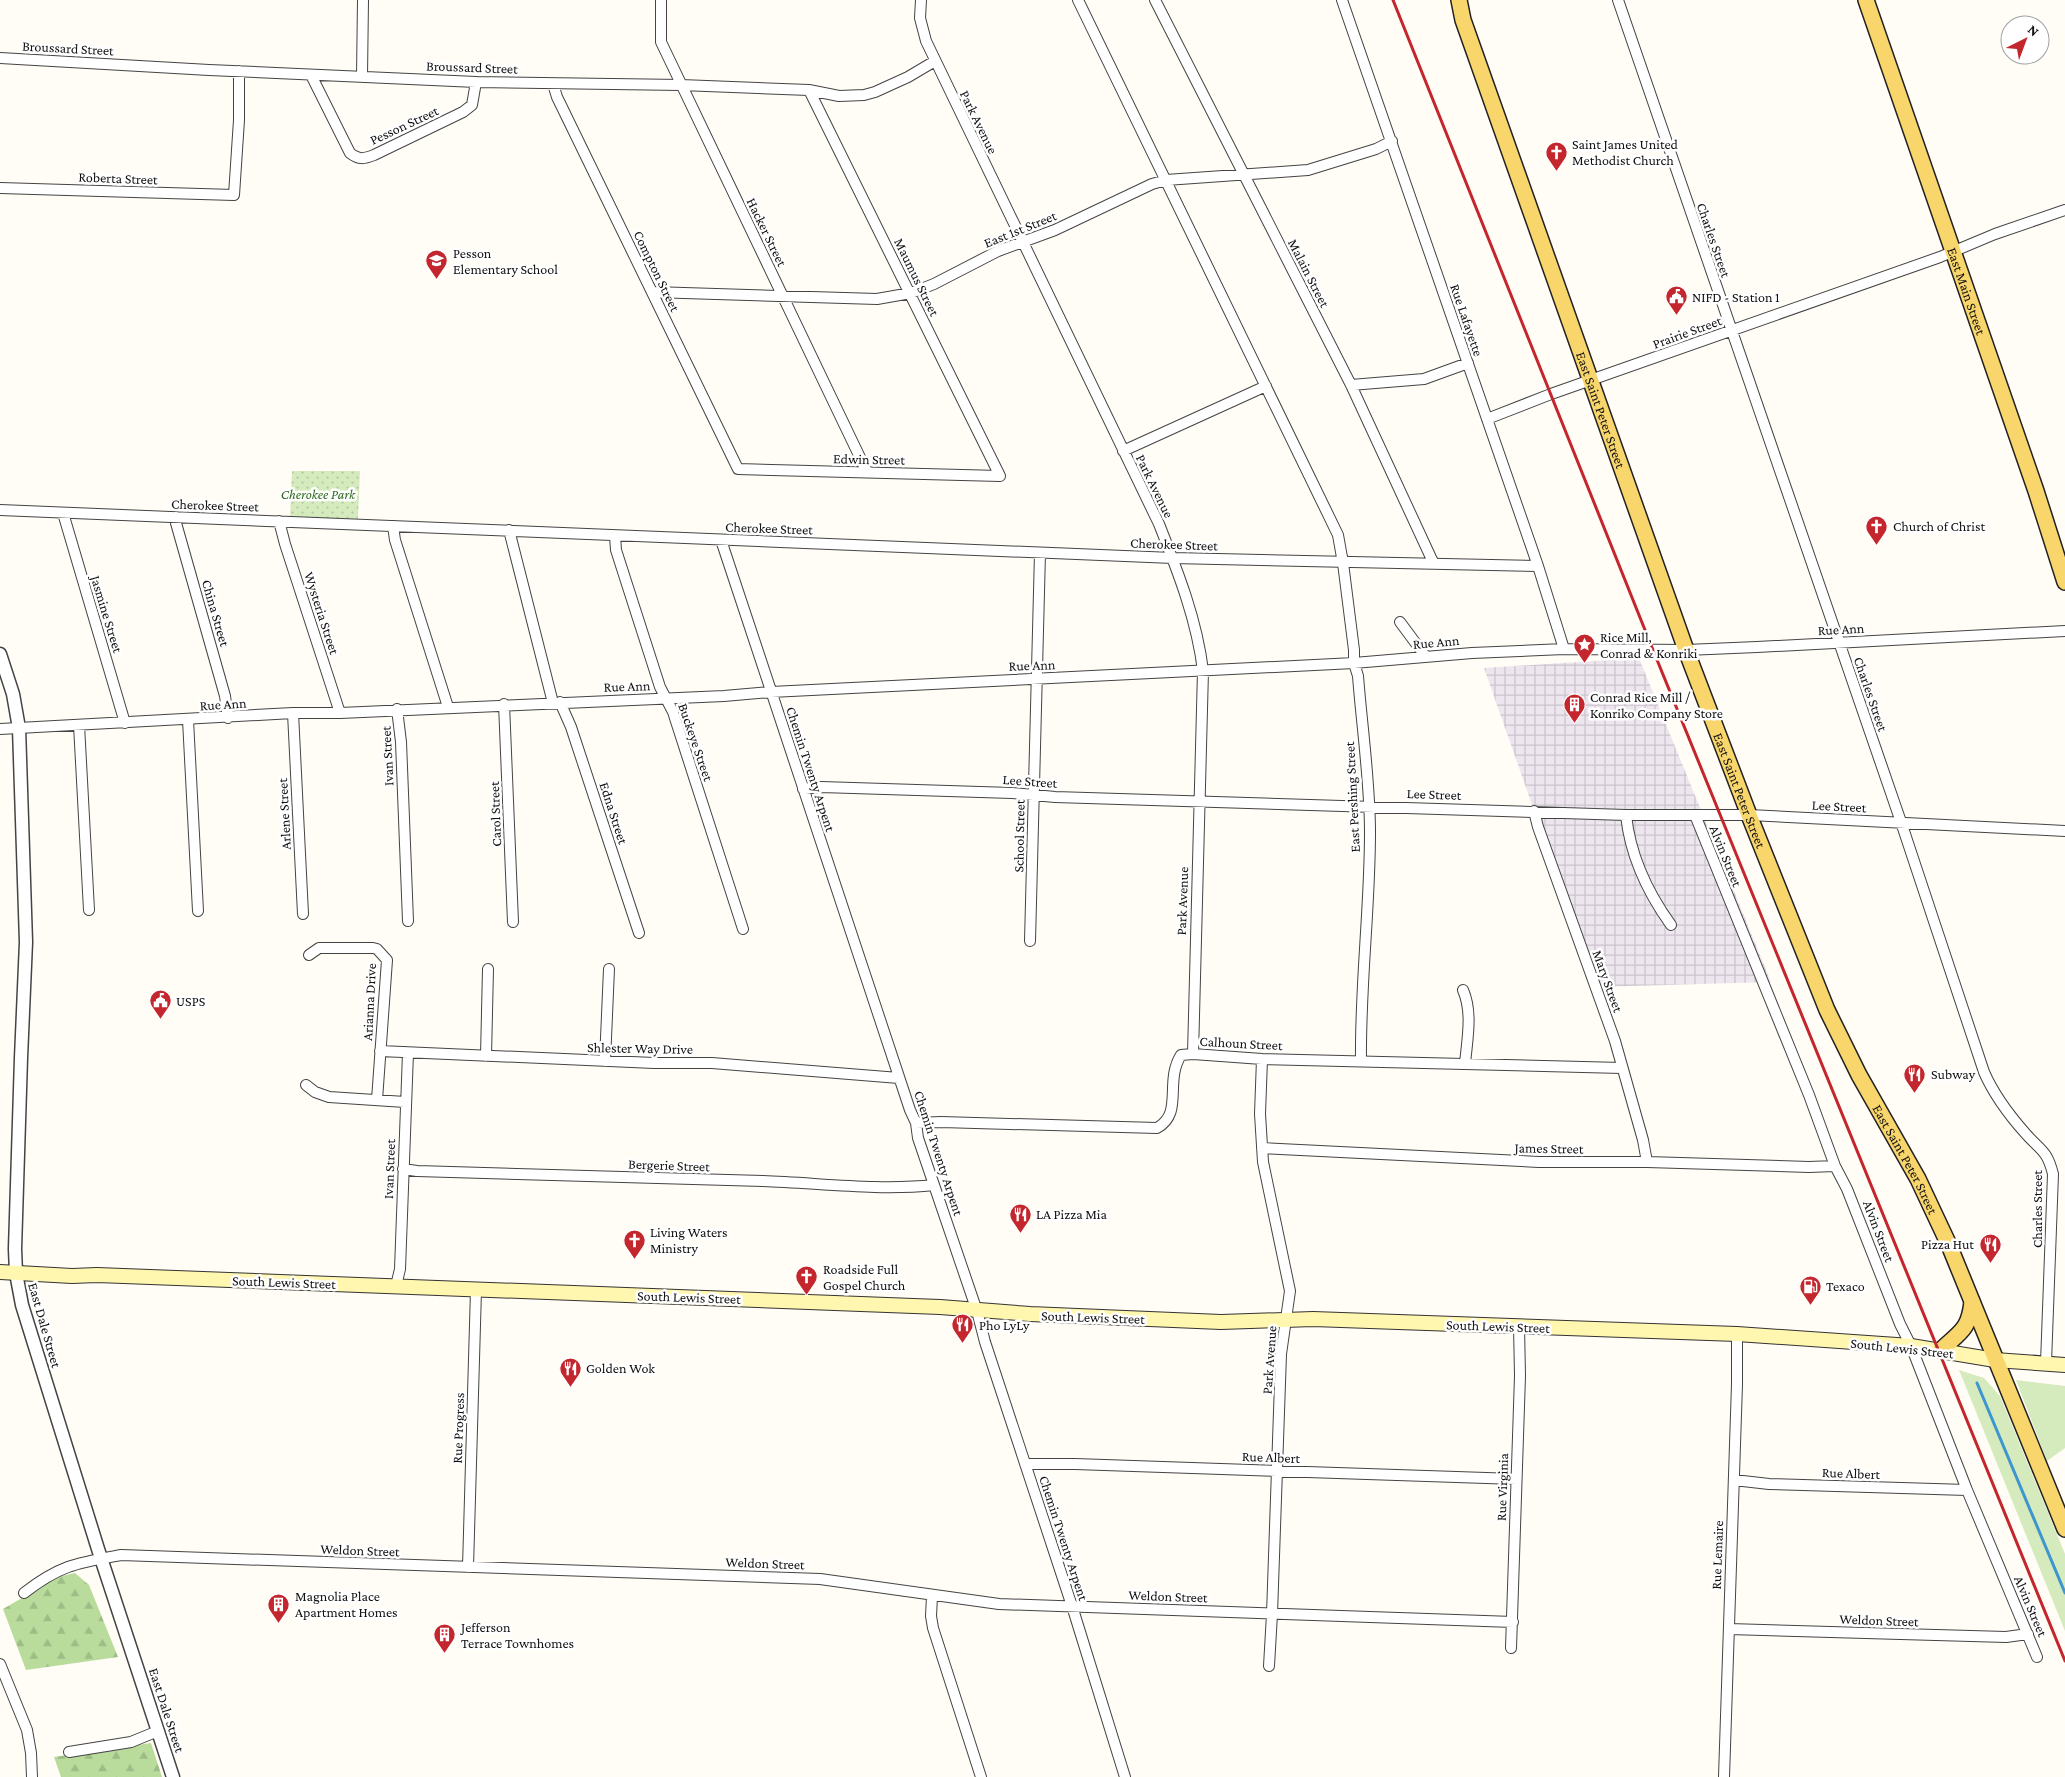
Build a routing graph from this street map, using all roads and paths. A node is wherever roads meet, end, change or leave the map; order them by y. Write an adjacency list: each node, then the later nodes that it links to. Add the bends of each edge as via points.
1 (364, 0): 14 (street)
2 (661, 0): 17 (street, Hacker Street, via 661,42)
3 (921, 0): 11 (street, Park Avenue, via 921,27)
4 (1078, 0): 21 (street, East Pershing Street)
5 (1155, 0): 20 (street, Malain Street)
6 (1342, 0): 19 (street, Rue Lafayette)
7 (1459, 0): 31 (main road, East Saint Peter Street)
8 (1618, 0): 29 (street, Charles Street)
9 (1866, 0): 25 (main road, East Main Street)
10 (0, 58): 12 (street, Broussard Street)
11 (935, 61): 18 (street, Broussard Street, via 908,77 864,95 839,96); 24 (street, Park Avenue)
12 (239, 71): 13 (street, Broussard Street); 22 (street, Roberta Street, via 234,195)
13 (311, 74): 14 (street, Broussard Street); 15 (street, Pesson Street, via 350,153 363,159 463,112 472,105)
14 (362, 76): 15 (street, Broussard Street)
15 (476, 82): 16 (street, Broussard Street)
16 (554, 84): 17 (street, Broussard Street); 26 (street, Compton Street)
17 (681, 85): 18 (street, Broussard Street); 28 (street, Hacker Street)
18 (809, 90): 27 (street, Maumus Street)
19 (1392, 141): 20 (street, East 1st Street, via 1308,170); 30 (street, Rue Lafayette)
20 (1244, 176): 21 (street, East 1st Street); 32 (street, Malain Street)
21 (1166, 180): 24 (street, East 1st Street); 33 (street, East Pershing Street)
22 (0, 188)
23 (2065, 210): 25 (street, Prairie Street)
24 (1023, 242): 27 (street, East 1st Street); 35 (street, Park Avenue)
25 (1954, 252): 29 (street, Prairie Street); 52 (main road, East Main Street)
26 (652, 292): 28 (street, East 1st Street); 36 (street, Compton Street)
27 (911, 293): 28 (street, East 1st Street, via 877,299); 38 (street, Maumus Street)
28 (783, 297): 37 (street, Hacker Street)
29 (1731, 331): 31 (street, Prairie Street); 55 (street, Charles Street)
30 (1468, 363): 32 (street, via 1424,379); 34 (street, Rue Lafayette)
31 (1592, 381): 34 (street, Prairie Street); 57 (main road, East Saint Peter Street)
32 (1351, 385): 49 (street, Malain Street)
33 (1266, 386): 35 (street); 50 (street, East Pershing Street, via 1338,535)
34 (1487, 419): 51 (street, Rue Lafayette)
35 (1123, 451): 48 (street, Park Avenue)
36 (738, 469): 37 (street, Edwin Street)
37 (867, 472): 38 (street, Edwin Street)
38 (1000, 476)
39 (0, 510): 40 (street, Cherokee Street)
40 (63, 513): 41 (street, Cherokee Street); 73 (street, Jasmine Street)
41 (176, 517): 42 (street, Cherokee Street); 71 (street, China Street, via 225,696)
42 (280, 521): 43 (street, Cherokee Street); 70 (street, Wysteria Street)
43 (393, 526): 44 (street, Cherokee Street); 67 (street, via 394,540)
44 (510, 530): 45 (street, Cherokee Street); 65 (street, Edna Street)
45 (615, 536): 46 (street, Cherokee Street); 64 (street, Buckeye Street, via 619,559)
46 (721, 540): 47 (street, Cherokee Street); 63 (street, Chemin Twenty Arpent)
47 (1040, 553): 48 (street, Cherokee Street); 62 (street, School Street)
48 (1173, 558): 50 (street, Cherokee Street); 61 (street, Park Avenue, via 1199,642)
49 (1433, 562): 50 (street, Cherokee Street); 51 (street, Cherokee Street)
50 (1343, 563): 60 (street, East Pershing Street)
51 (1538, 566): 56 (street, Rue Lafayette)
52 (2065, 582)
53 (1400, 622): 58 (street)
54 (2065, 631): 55 (street, Rue Ann)
55 (1838, 643): 57 (street, Rue Ann); 85 (street, Charles Street)
56 (1564, 649): 57 (street, Rue Ann); 58 (street, Rue Ann)
57 (1686, 650): 83 (main road, East Saint Peter Street)
58 (1426, 657): 60 (street, Rue Ann)
59 (1, 659): 75 (street, East Dale Street, via 13,694)
60 (1354, 663): 61 (street, Rue Ann); 80 (street, East Pershing Street, via 1358,676)
61 (1203, 671): 62 (street, Rue Ann); 79 (street, Park Avenue)
62 (1036, 678): 63 (street, Rue Ann); 78 (street, School Street)
63 (771, 692): 64 (street, Rue Ann); 77 (street, Chemin Twenty Arpent)
64 (665, 698): 65 (street, Rue Ann); 93 (street, Buckeye Street, via 673,712)
65 (557, 703): 66 (street, Rue Ann); 94 (street, Edna Street, via 571,727)
66 (504, 704): 67 (street, Rue Ann); 91 (street, Carol Street)
67 (448, 707): 68 (street, Rue Ann)
68 (397, 710): 70 (street, Rue Ann); 90 (street, Ivan Street)
69 (293, 713): 70 (street, Rue Ann); 71 (street, Rue Ann); 89 (street, Arlene Street)
70 (340, 713)
71 (228, 718): 72 (street, Rue Ann)
72 (188, 720): 73 (street, Rue Ann); 88 (street)
73 (125, 722): 74 (street, Rue Ann)
74 (79, 725): 75 (street, Rue Ann); 87 (street)
75 (19, 728): 76 (street, Rue Ann); 120 (street, East Dale Street, via 26,942)
76 (0, 729)
77 (803, 789): 78 (street, Lee Street, via 830,787); 109 (street, Chemin Twenty Arpent)
78 (1034, 795): 79 (street, Lee Street); 95 (street, School Street)
79 (1199, 801): 80 (street, Lee Street); 102 (street, Park Avenue)
80 (1369, 806): 81 (street, Lee Street); 106 (street, East Pershing Street)
81 (1534, 811): 82 (street, Lee Street); 108 (street, Mary Street)
82 (1626, 815): 84 (street, Lee Street); 92 (street, via 1628,837 1641,871)
83 (1749, 815): 84 (street, Lee Street); 85 (street, Lee Street); 123 (main road, East Saint Peter Street, via 1827,1010 1918,1180)
84 (1694, 816): 116 (street, Alvin Street)
85 (1901, 822): 86 (street, Lee Street); 131 (street, Charles Street, via 1984,1072 1994,1094 2026,1134 2045,1151 2050,1162 2053,1174)
86 (2065, 831)
87 (89, 910)
88 (198, 911)
89 (303, 914)
90 (408, 921)
91 (513, 922)
92 (1670, 925)
93 (743, 930)
94 (639, 933)
95 (1030, 941)
96 (309, 955): 100 (street, Arianna Drive, via 319,948 373,948 387,960)
97 (488, 969): 103 (street)
98 (608, 970): 105 (street)
99 (1463, 990): 107 (street, via 1468,1002)
100 (380, 1051): 101 (street, Shlester Way Drive); 111 (street, Arianna Drive)
101 (408, 1052): 103 (street, Shlester Way Drive); 112 (street, Ivan Street)
102 (1193, 1054): 104 (street, Calhoun Street); 113 (street, Calhoun Street, via 1181,1055 1175,1065 1172,1112 1166,1123 1157,1128)
103 (486, 1056): 105 (street, Shlester Way Drive)
104 (1262, 1058): 106 (street, Calhoun Street); 114 (street, Park Avenue)
105 (605, 1061): 109 (street, Shlester Way Drive, via 712,1063)
106 (1361, 1061): 107 (street, Calhoun Street)
107 (1464, 1064): 108 (street, Calhoun Street)
108 (1622, 1068): 115 (street, Mary Street, via 1644,1140)
109 (899, 1078): 113 (street, Chemin Twenty Arpent)
110 (306, 1085): 111 (street, via 328,1097)
111 (376, 1100): 112 (street)
112 (406, 1102): 117 (street, Ivan Street)
113 (916, 1123): 118 (street, Chemin Twenty Arpent)
114 (1262, 1148): 115 (street, James Street, via 1539,1162); 125 (street, Park Avenue, via 1290,1291)
115 (1647, 1162): 116 (street, James Street)
116 (1836, 1166): 128 (street, Alvin Street)
117 (403, 1169): 118 (street, Bergerie Street, via 862,1187); 121 (street, Ivan Street, via 400,1269)
118 (934, 1185): 124 (street, Chemin Twenty Arpent)
119 (0, 1272): 120 (main road, South Lewis Street)
120 (16, 1273): 121 (main road, South Lewis Street); 139 (street, East Dale Street, via 24,1312)
121 (396, 1286): 122 (main road, South Lewis Street)
122 (476, 1290): 124 (main road, South Lewis Street); 140 (street, Rue Progress)
123 (1972, 1302): 129 (main road, via 1966,1326); 130 (main road, East Saint Peter Street)
124 (977, 1311): 125 (main road, South Lewis Street, via 1221,1322); 133 (street, Chemin Twenty Arpent)
125 (1285, 1321): 126 (main road, South Lewis Street, via 1313,1319); 134 (street, Park Avenue)
126 (1519, 1326): 127 (main road, South Lewis Street); 135 (street, Rue Virginia)
127 (1737, 1334): 128 (main road, South Lewis Street); 136 (street, Rue Lemaire)
128 (1912, 1346): 129 (main road, South Lewis Street); 137 (street, Alvin Street)
129 (1941, 1350): 130 (main road, South Lewis Street)
130 (1995, 1360): 131 (main road, South Lewis Street); 138 (main road, East Saint Peter Street)
131 (2046, 1363): 132 (main road, South Lewis Street)
132 (2065, 1366)
133 (1025, 1464): 134 (street, Rue Albert); 143 (street, Chemin Twenty Arpent)
134 (1278, 1471): 135 (street, Rue Albert); 144 (street, Park Avenue)
135 (1516, 1479): 145 (street, Rue Virginia)
136 (1734, 1480): 137 (street, Rue Albert); 146 (street, Rue Lemaire)
137 (1967, 1490): 147 (street, Alvin Street)
138 (2065, 1529)
139 (102, 1558): 140 (street, Weldon Street, via 121,1555); 141 (street, Weldon Street, via 64,1567); 152 (street, East Dale Street)
140 (468, 1567): 142 (street, Weldon Street, via 820,1579)
141 (24, 1593)
142 (932, 1596): 143 (street, Weldon Street, via 999,1604); 156 (street, via 933,1628)
143 (1072, 1606): 144 (street, Weldon Street); 157 (street, Chemin Twenty Arpent)
144 (1272, 1614): 145 (street, Weldon Street); 151 (street, Park Avenue)
145 (1512, 1622): 148 (street, Rue Virginia)
146 (1729, 1629): 147 (street, Weldon Street, via 2006,1637); 158 (street, Rue Lemaire)
147 (2028, 1634): 149 (street, Alvin Street)
148 (1511, 1648)
149 (2037, 1657)
150 (0, 1664): 154 (street, via 27,1730)
151 (1269, 1666)
152 (158, 1731): 153 (street, via 131,1742); 155 (street, East Dale Street)
153 (69, 1752)
154 (32, 1777)
155 (173, 1777)
156 (981, 1777)
157 (1125, 1777)
158 (1724, 1777)

